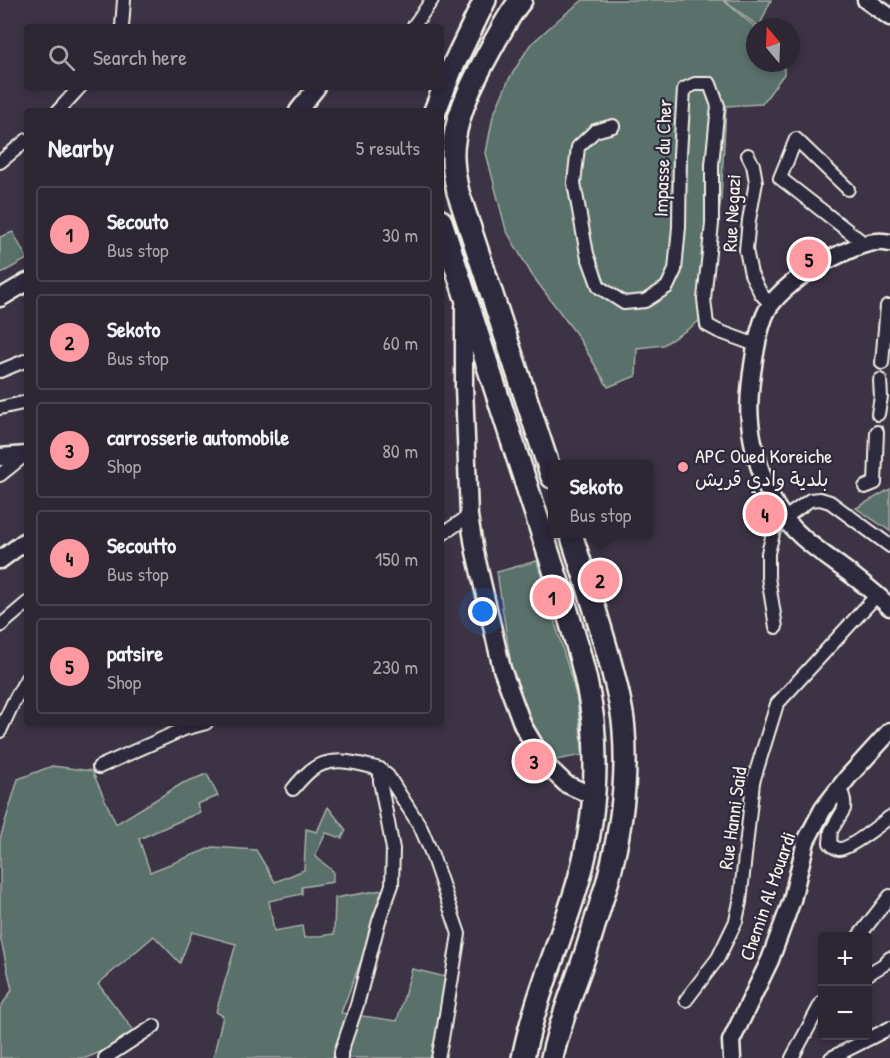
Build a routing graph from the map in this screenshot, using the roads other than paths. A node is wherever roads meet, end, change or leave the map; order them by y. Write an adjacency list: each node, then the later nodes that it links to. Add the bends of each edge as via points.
1 (124, 0): 7 (street)
2 (432, 0): 8 (street)
3 (485, 0): 9 (highway)
4 (521, 0): 41 (highway, via 481,66 461,112 453,141 453,167)
5 (867, 0): 6 (street)
6 (890, 17)
7 (122, 24)
8 (415, 24)
9 (446, 68)
10 (77, 90): 13 (street)
11 (315, 90): 14 (street)
12 (440, 90): 15 (highway)
13 (61, 108)
14 (300, 108)
15 (436, 108)
16 (613, 126): 29 (street, Impasse du Cher, via 595,130 578,147 574,183 587,254 598,287 624,303 645,301 667,287 675,270 684,89 710,84 718,106 705,316 707,325 718,332)
17 (24, 142): 19 (street)
18 (748, 155): 27 (street, Rue Negazi, via 756,182 746,250 751,274)
19 (0, 162)
20 (848, 189): 23 (street, via 796,139 780,178)
21 (444, 230): 25 (highway)
22 (890, 243): 23 (street)
23 (865, 244): 27 (street, via 828,260 794,282)
24 (24, 284): 26 (street)
25 (464, 293): 44 (street); 64 (highway, via 580,657 592,719)
26 (0, 298)
27 (771, 304): 29 (street, via 760,325)
28 (890, 306): 31 (street)
29 (756, 345): 45 (street, via 750,422 763,478)
30 (24, 361): 32 (street)
31 (882, 363)
32 (0, 371)
33 (880, 380): 36 (street)
34 (24, 403): 35 (street)
35 (0, 408)
36 (878, 414)
37 (877, 432): 43 (street, via 875,483)
38 (24, 455): 39 (street)
39 (0, 457)
40 (24, 457): 42 (street)
41 (548, 465)
42 (0, 475)
43 (865, 487)
44 (469, 516): 46 (street); 64 (street, via 502,669 523,726 547,766 566,784)
45 (785, 518): 49 (street, via 810,500 820,499 830,502); 51 (street, via 802,538); 55 (street, via 774,530 768,553)
46 (444, 533)
47 (571, 538): 78 (highway, via 618,694 624,730 625,792 608,879)
48 (24, 542): 50 (street)
49 (890, 546)
50 (0, 560)
51 (877, 595): 53 (street); 70 (street, Rue Hanni Said, via 777,704 753,782 736,921 718,958)
52 (24, 606): 54 (street)
53 (890, 607)
54 (0, 626)
55 (776, 627)
56 (24, 683): 58 (street)
57 (183, 726): 60 (street)
58 (0, 731)
59 (890, 731): 63 (street, Chemin Al Mouardi)
60 (99, 767)
61 (380, 769): 62 (street, via 333,760 311,770); 75 (street, via 393,849 392,885); 76 (street, via 420,826 459,934)
62 (293, 789)
63 (839, 789): 65 (street, via 844,809 830,835 834,847 844,848); 79 (street, Chemin Al Mouardi, via 806,841 792,900 770,960 731,1041)
64 (593, 796): 77 (highway, via 579,879)
65 (890, 817)
66 (890, 896): 67 (street)
67 (862, 932)
68 (890, 958): 69 (street)
69 (872, 971)
70 (686, 1000)
71 (818, 1009): 80 (street)
72 (154, 1026): 74 (street)
73 (890, 1028): 81 (street)
74 (105, 1058)
75 (341, 1058)
76 (438, 1058)
77 (523, 1058)
78 (552, 1058)
79 (732, 1058)
80 (792, 1058)
81 (831, 1058)

